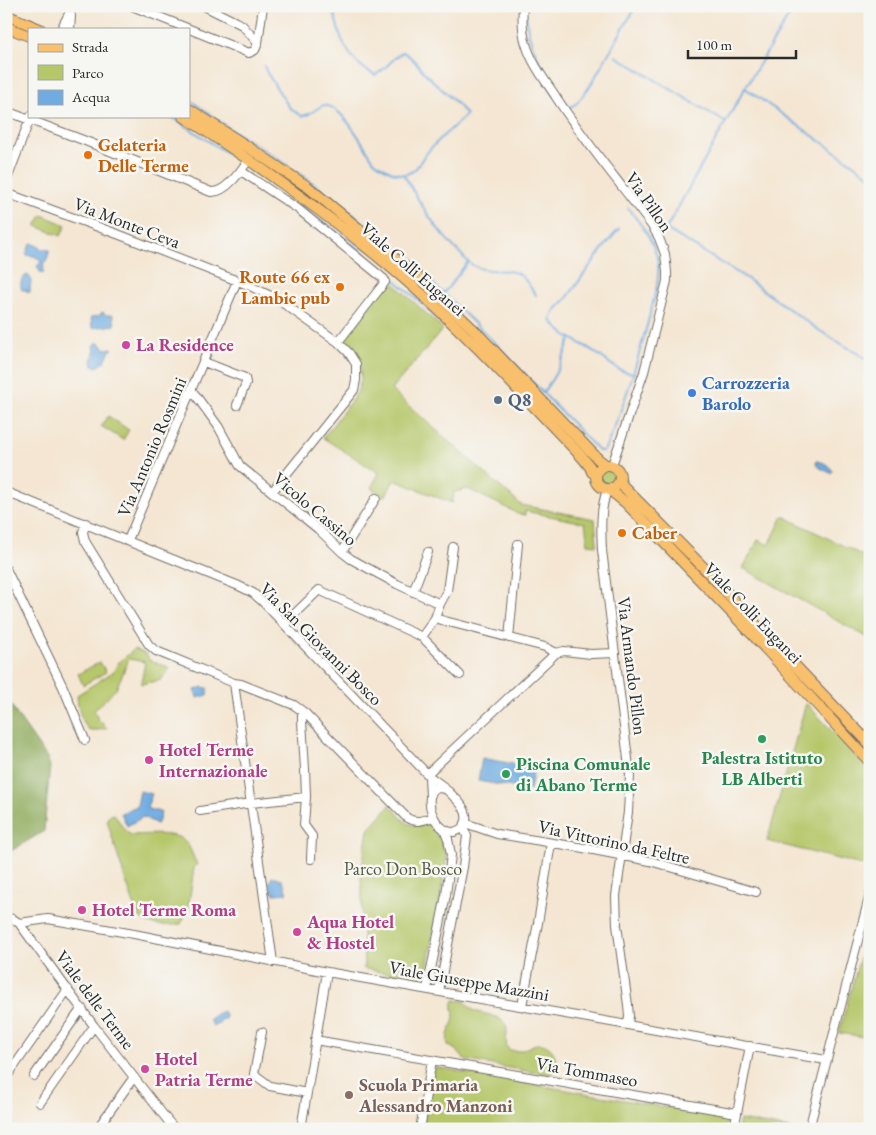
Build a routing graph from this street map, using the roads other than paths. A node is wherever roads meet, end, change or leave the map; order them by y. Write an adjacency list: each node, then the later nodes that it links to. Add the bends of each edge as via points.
1 (132, 6): 11 (street)
2 (204, 6): 14 (street, via 242,25)
3 (263, 6): 14 (street)
4 (523, 6): 29 (street, Via Pillon, via 522,25 531,57 573,123 652,226 659,238 668,272 644,372)
5 (72, 7): 9 (street); 10 (street)
6 (6, 15): 8 (main road)
7 (6, 27): 13 (main road)
8 (38, 28)
9 (62, 28)
10 (70, 28)
11 (187, 28)
12 (190, 29): 14 (street, via 249,53)
13 (28, 36)
14 (258, 43)
15 (190, 110): 29 (main road, Viale Colli Euganei, via 308,187 425,283 598,459)
16 (6, 111): 17 (street)
17 (28, 117)
18 (30, 118): 21 (street, via 211,192 224,188); 22 (street)
19 (186, 118): 20 (main road, Viale Colli Euganei)
20 (249, 160): 21 (street); 30 (main road, Viale Colli Euganei, via 354,238 417,291 466,337)
21 (241, 172): 25 (street, via 298,209 384,279 385,282)
22 (6, 182)
23 (6, 193): 24 (street, Via Monte Ceva)
24 (237, 281): 25 (street, Via Monte Ceva, via 277,299); 26 (street, Via Antonio Rosmini)
25 (338, 342): 34 (street, Via Monte Ceva, via 356,364 354,390)
26 (204, 362): 27 (street, Via Antonio Rosmini); 28 (street, via 245,378)
27 (191, 392): 34 (street, Vicolo Cassino, via 218,426 240,466); 37 (street, Via Antonio Rosmini)
28 (237, 405)
29 (609, 465): 30 (main road); 31 (main road, Viale Colli Euganei, via 620,473)
30 (596, 475): 32 (main road, Viale Colli Euganei, via 600,486)
31 (620, 481): 32 (main road); 55 (main road, Viale Colli Euganei)
32 (608, 490): 50 (street, Via Armando Pillon, via 602,504 601,532); 56 (main road, Viale Colli Euganei, via 626,503)
33 (6, 492): 36 (street, Via San Giovanni Bosco)
34 (272, 492): 40 (street, Vicolo Cassino, via 318,528)
35 (376, 498): 40 (street)
36 (86, 523): 37 (street, Via San Giovanni Bosco); 52 (street, via 85,541 149,645 166,656)
37 (128, 540): 46 (street, Via San Giovanni Bosco, via 239,586 252,593)
38 (518, 544): 48 (street)
39 (453, 547): 44 (street, via 447,591)
40 (342, 552): 43 (street, Vicolo Cassino, via 361,566)
41 (428, 552): 43 (street)
42 (6, 569): 54 (street)
43 (412, 592): 44 (street, Vicolo Cassino)
44 (440, 604): 45 (street)
45 (435, 618): 47 (street); 48 (street)
46 (284, 624): 47 (street, via 319,590); 57 (street, Via San Giovanni Bosco)
47 (422, 637): 51 (street)
48 (509, 638): 49 (street)
49 (556, 653): 50 (street); 57 (street)
50 (615, 653): 67 (street, Via Armando Pillon, via 630,775)
51 (460, 675)
52 (234, 683): 53 (street); 61 (street)
53 (305, 712): 59 (street, via 302,721); 63 (street, via 406,818 413,822)
54 (85, 740)
55 (870, 744)
56 (870, 762)
57 (428, 775): 58 (street, Via San Giovanni Bosco); 60 (street)
58 (446, 789): 60 (street, via 436,788); 64 (street, Via San Giovanni Bosco, via 465,810)
59 (306, 797): 61 (street); 68 (street, via 304,825 312,836)
60 (430, 798): 63 (street)
61 (250, 802): 62 (street); 73 (street)
62 (200, 811)
63 (434, 817): 65 (street)
64 (464, 825): 65 (street, via 455,832); 66 (street, Via Vittorino da Feltre); 77 (street, Via San Giovanni Bosco, via 467,836 463,867)
65 (445, 831): 76 (street, via 451,856)
66 (551, 843): 67 (street, Via Vittorino da Feltre); 78 (street)
67 (621, 855): 69 (street, Via Vittorino da Feltre); 80 (street, Via Armando Pillon, via 616,896 617,925)
68 (311, 859)
69 (756, 892)
70 (870, 894): 86 (street)
71 (6, 918): 72 (street)
72 (19, 923): 73 (street, Viale Giuseppe Mazzini, via 48,919); 75 (street, Viale delle Terme)
73 (272, 962): 74 (street, Viale Giuseppe Mazzini)
74 (327, 972): 76 (street, Viale Giuseppe Mazzini); 83 (street)
75 (68, 989): 79 (street, Viale delle Terme); 89 (street)
76 (428, 989): 77 (street, Viale Giuseppe Mazzini)
77 (440, 991): 78 (street, Viale Giuseppe Mazzini)
78 (522, 1006): 80 (street, Viale Giuseppe Mazzini)
79 (82, 1008): 81 (street, Viale delle Terme); 87 (street)
80 (628, 1025): 84 (street, Viale Giuseppe Mazzini)
81 (94, 1026): 88 (street, Viale delle Terme); 91 (street)
82 (262, 1032): 90 (street, via 254,1074 270,1086)
83 (315, 1040): 85 (street, Via Tommaseo); 90 (street)
84 (750, 1046): 86 (street, Viale Giuseppe Mazzini); 92 (street)
85 (432, 1060): 92 (street, Via Tommaseo); 96 (street)
86 (826, 1060): 98 (street)
87 (34, 1076)
88 (134, 1077): 93 (street); 94 (street, Viale delle Terme)
89 (6, 1078)
90 (307, 1093): 95 (street)
91 (40, 1103)
92 (737, 1114): 97 (street)
93 (97, 1129)
94 (176, 1129)
95 (301, 1129)
96 (420, 1129)
97 (734, 1129)
98 (809, 1129)

